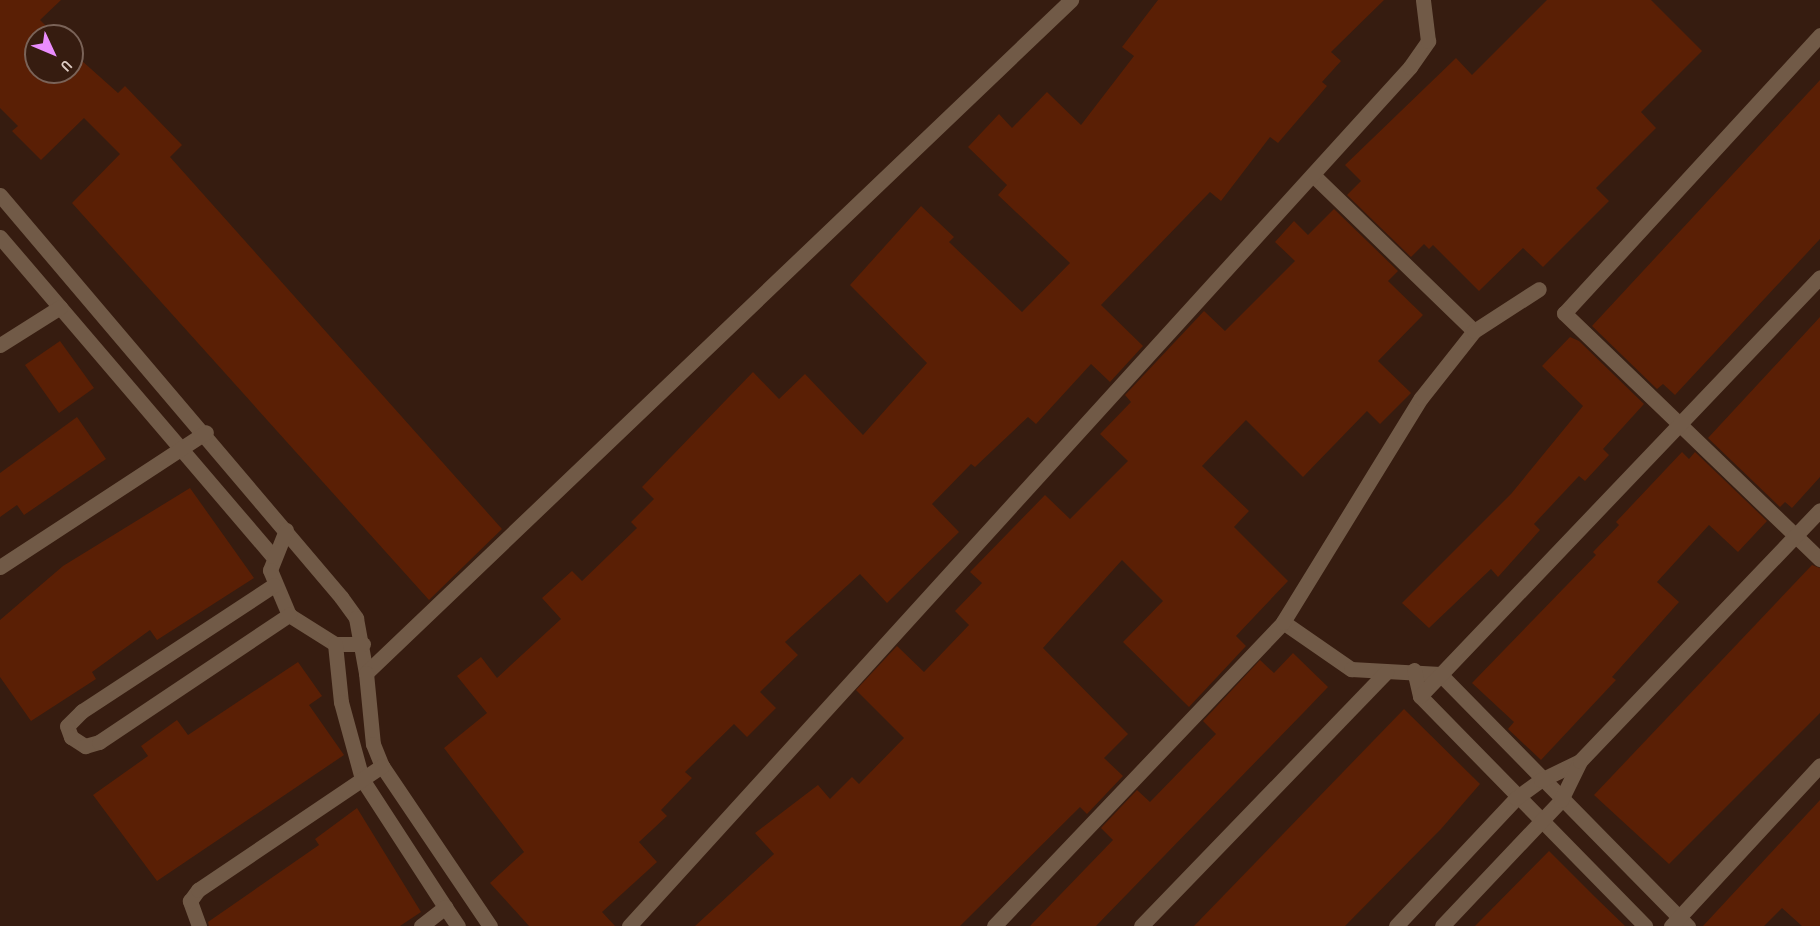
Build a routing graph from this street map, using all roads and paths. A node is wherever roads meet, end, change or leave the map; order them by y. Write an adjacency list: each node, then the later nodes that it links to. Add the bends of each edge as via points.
1 (1071, 0): 28 (street)
2 (1423, 0): 4 (street, via 1428,40 1410,67)
3 (1820, 35): 12 (street, via 1567,305 1567,319)
4 (1313, 175): 10 (street); 45 (street)
5 (0, 195): 13 (street)
6 (0, 237): 9 (street)
7 (1820, 277): 12 (street)
8 (1539, 289): 10 (street)
9 (60, 307): 11 (street); 14 (street)
10 (1474, 331): 23 (street, via 1421,398)
11 (0, 345)
12 (1679, 424): 17 (street); 29 (street)
13 (206, 432): 14 (street); 16 (street)
14 (183, 447): 18 (street); 20 (street)
15 (1820, 510): 17 (street)
16 (286, 530): 18 (street); 25 (street, via 356,618)
17 (1795, 536): 19 (street); 31 (street)
18 (272, 555): 21 (street)
19 (1820, 559)
20 (0, 567)
21 (274, 585): 22 (street); 22 (street, via 82,711 67,726 72,737 85,746 99,742)
22 (289, 615): 24 (street)
23 (1283, 622): 27 (street, via 1351,669); 46 (street)
24 (334, 644): 25 (street); 34 (street, via 341,702)
25 (363, 644): 28 (street)
26 (1414, 670): 27 (street); 29 (street); 30 (street)
27 (1386, 672): 47 (street)
28 (366, 673): 33 (street, via 373,744)
29 (1440, 674): 30 (street); 35 (street)
30 (1420, 696): 36 (street)
31 (1580, 761): 35 (street); 37 (street)
32 (1820, 765): 40 (street)
33 (382, 766): 34 (street); 44 (street)
34 (362, 779): 39 (street); 41 (street, via 198,890 190,901)
35 (1540, 780): 36 (street); 37 (street)
36 (1516, 798): 38 (street); 48 (street)
37 (1562, 800): 38 (street); 40 (street)
38 (1541, 823): 49 (street); 50 (street)
39 (445, 907): 42 (street); 43 (street)
40 (1680, 923)
41 (198, 926)
42 (421, 926)
43 (458, 926)
44 (490, 926)
45 (629, 926)
46 (994, 926)
47 (1141, 926)
48 (1396, 926)
49 (1442, 926)
50 (1645, 926)

